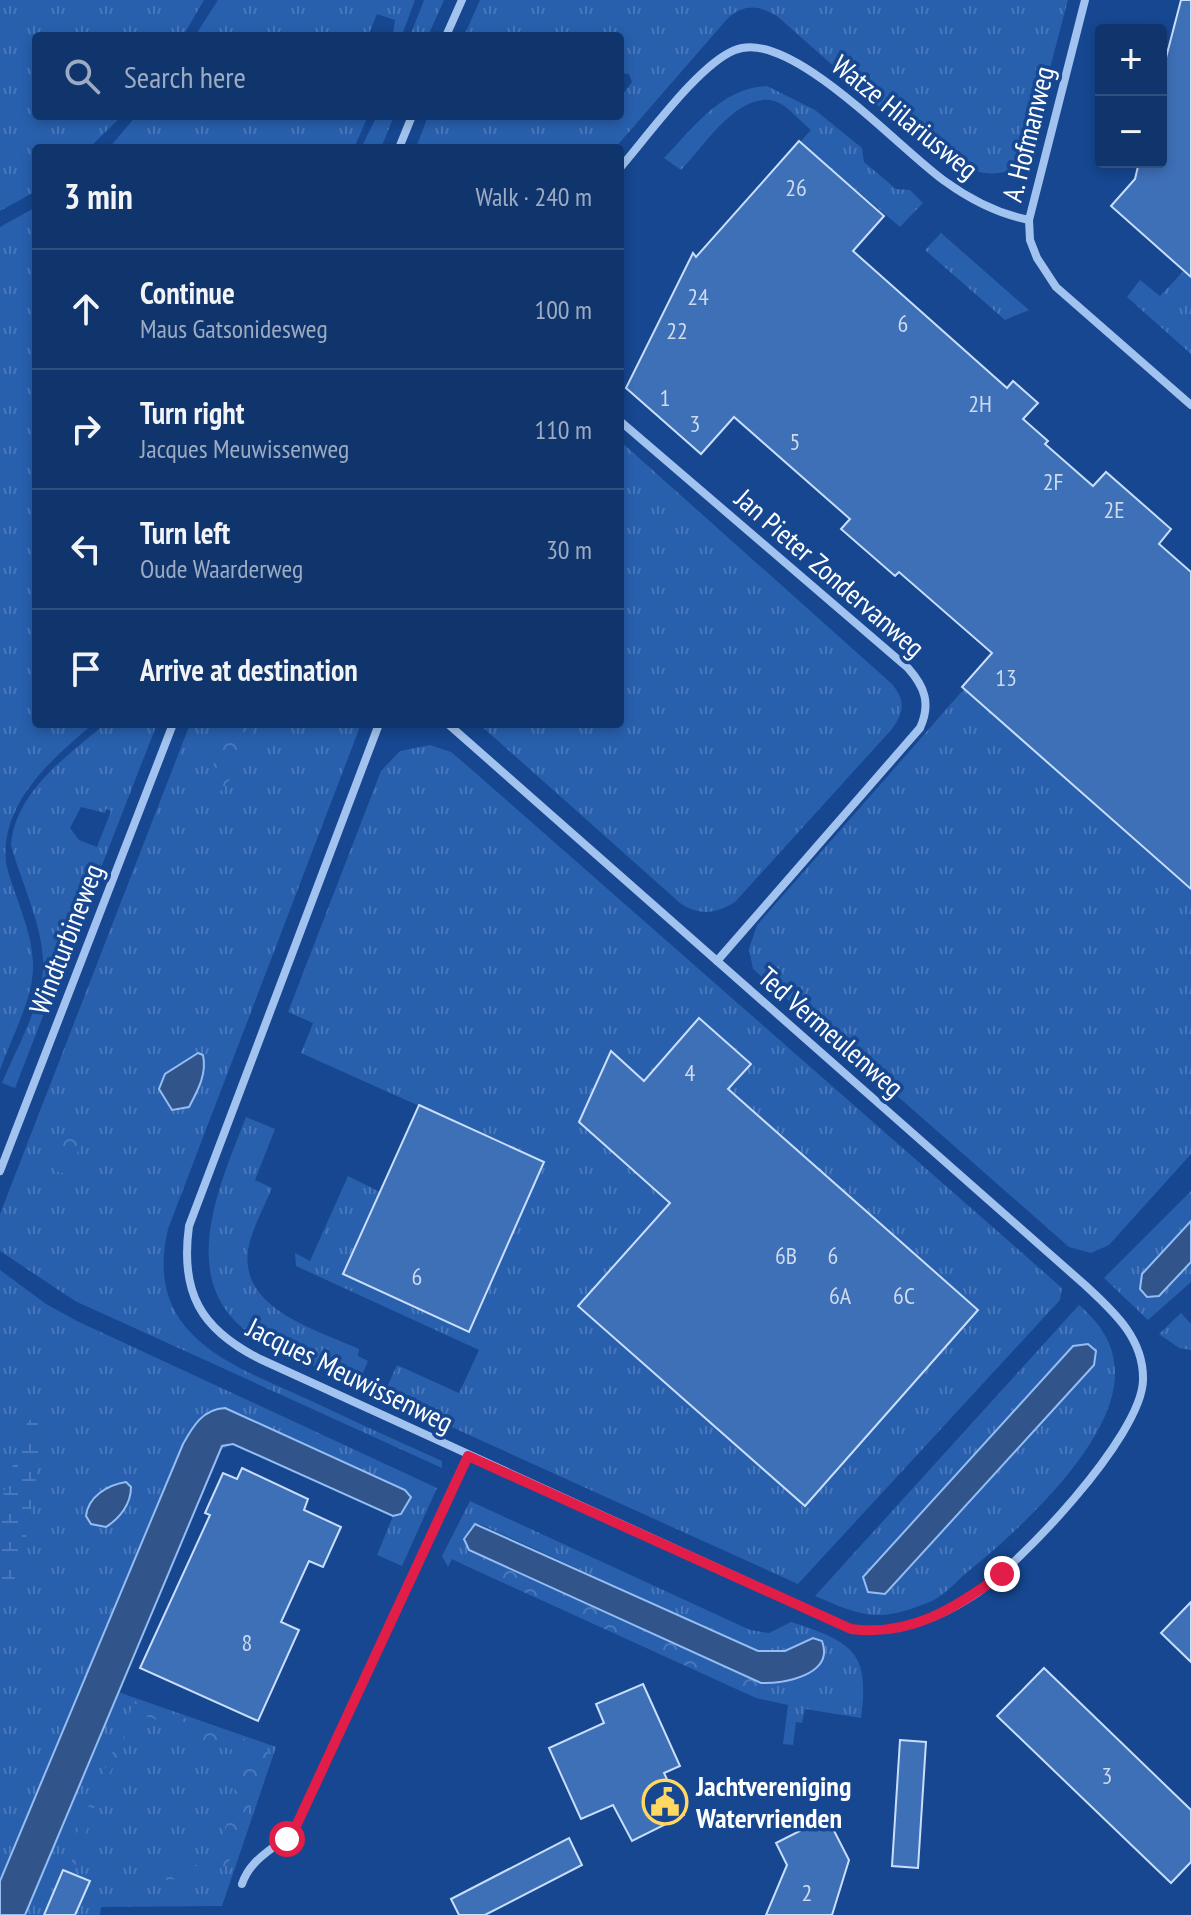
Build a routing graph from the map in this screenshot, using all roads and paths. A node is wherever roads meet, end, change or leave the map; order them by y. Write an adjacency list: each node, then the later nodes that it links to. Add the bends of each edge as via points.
1 (462, 0): 3 (street)
2 (1085, 0): 7 (street, A. Hofmanweg)
3 (448, 32)
4 (410, 120): 5 (street)
5 (401, 144)
6 (624, 163): 7 (street, Watze Hilariusweg, via 706,71 737,49 754,46 780,52 815,72 949,185 989,207)
7 (1029, 220): 8 (street, A. Hofmanweg, via 1030,240 1056,287)
8 (1191, 405)
9 (624, 424): 13 (street, Jan Pieter Zondervanweg, via 908,668 926,699 927,714 920,728)
10 (171, 728): 14 (street, Windturbineweg)
11 (377, 728): 15 (street, Jacques Meuwissenweg, via 202,1186 189,1226 186,1272 209,1324 238,1349)
12 (453, 728): 13 (street, Ted Vermeulenweg)
13 (717, 961): 16 (street, Ted Vermeulenweg, via 1112,1310 1137,1345 1141,1396 1112,1451 1002,1574 941,1613)
14 (0, 1171)
15 (468, 1456): 16 (street, Jacques Meuwissenweg, via 823,1618 851,1629); 17 (street, via 297,1824 287,1839 252,1862)
16 (887, 1632)
17 (242, 1884)

